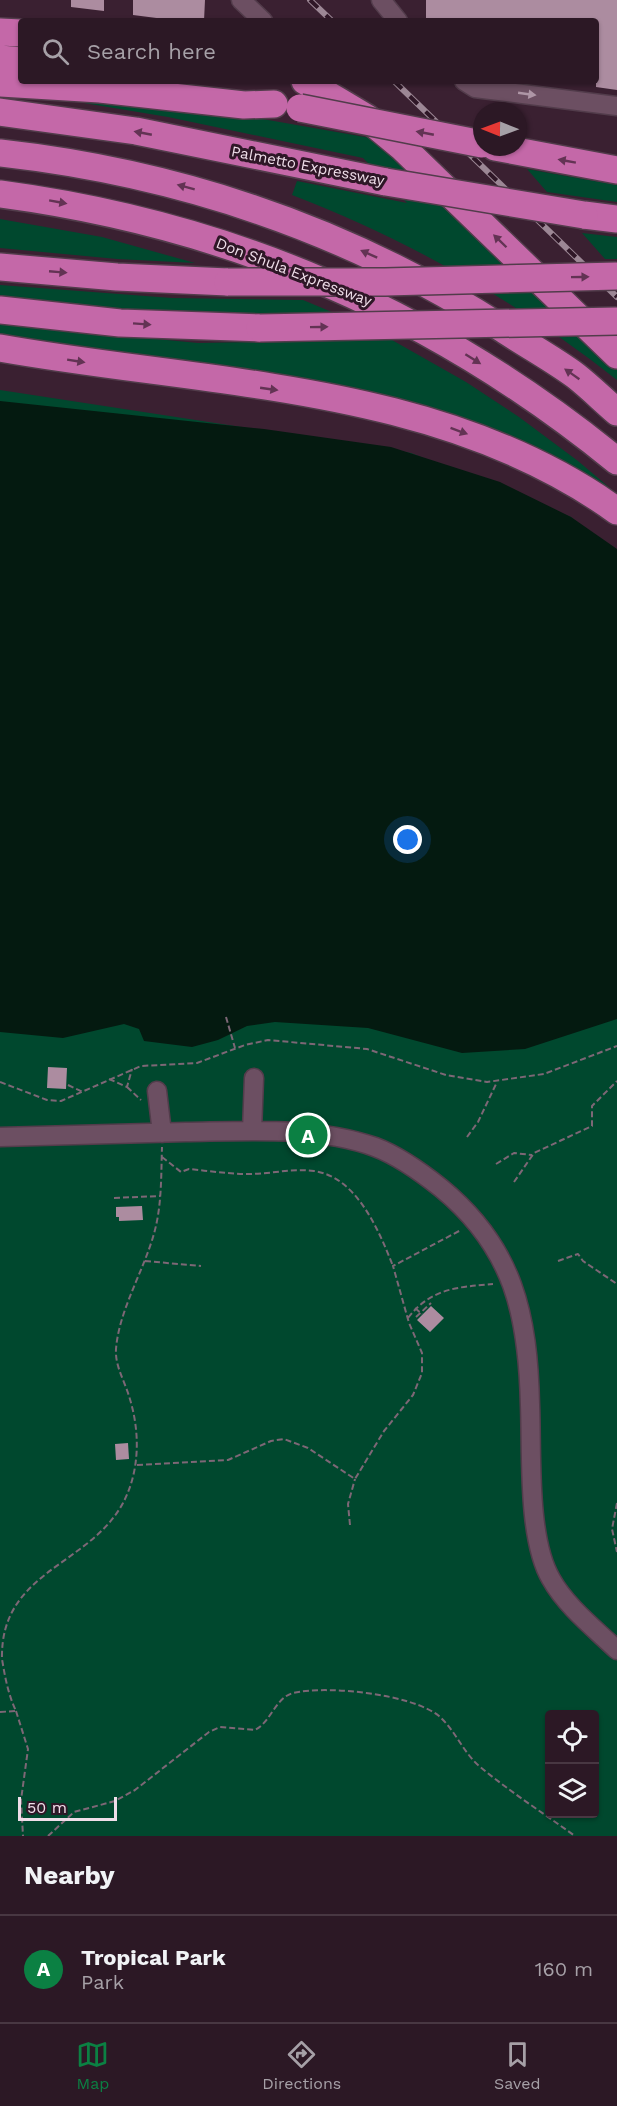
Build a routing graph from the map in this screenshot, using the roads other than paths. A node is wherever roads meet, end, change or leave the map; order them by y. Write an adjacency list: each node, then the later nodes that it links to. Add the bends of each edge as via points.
1 (241, 0): 3 (lane)
2 (381, 0): 4 (lane)
3 (260, 18)
4 (396, 18)
5 (0, 33): 6 (highway)
6 (18, 33)
7 (0, 59): 8 (highway)
8 (18, 61)
9 (0, 83): 13 (highway)
10 (194, 84): 13 (highway)
11 (310, 84): 27 (highway, one-way to 11, via 402,147 367,118)
12 (469, 84): 14 (lane, one-way to 14, via 475,88)
13 (287, 106): 16 (highway, one-way to 13, bridge)
14 (617, 106)
15 (0, 112): 21 (highway, Palmetto Expressway, one-way to 15, bridge, via 386,182 136,131)
16 (473, 142)
17 (0, 153): 28 (highway, one-way to 17, via 576,376 463,303 334,238 276,215 147,177)
18 (527, 153): 19 (highway, one-way to 18)
19 (617, 170)
20 (0, 194): 29 (highway, Don Shula Expressway, one-way to 29, via 85,207 172,227 347,290 495,373 560,416)
21 (617, 219)
22 (0, 267): 23 (highway, one-way to 23, bridge, via 228,282)
23 (617, 276)
24 (0, 310): 25 (highway, one-way to 25, bridge, via 120,323 260,328)
25 (617, 321)
26 (0, 348): 30 (highway, one-way to 30, via 344,400 419,417 528,459)
27 (617, 355)
28 (617, 412)
29 (617, 461)
30 (617, 511)
31 (254, 1078): 33 (lane)
32 (149, 1096): 34 (lane)
33 (252, 1131): 34 (lane); 36 (lane, via 332,1138 385,1152 440,1187 486,1233 508,1274 526,1331 534,1503 542,1558 565,1600)
34 (162, 1133): 35 (lane)
35 (0, 1137)
36 (617, 1650)

